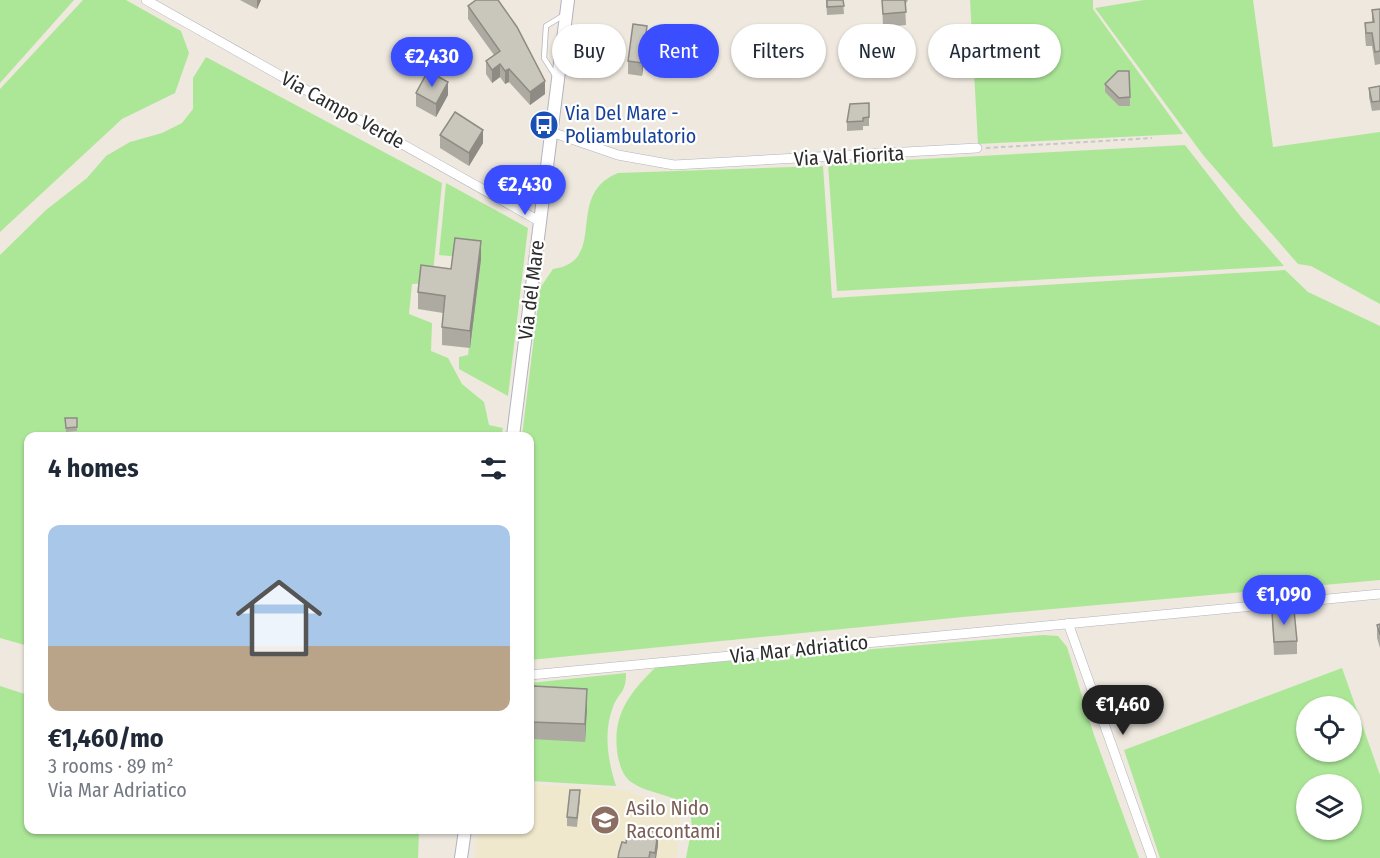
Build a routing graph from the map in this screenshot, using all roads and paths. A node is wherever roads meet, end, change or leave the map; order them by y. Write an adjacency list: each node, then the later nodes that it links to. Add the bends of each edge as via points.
1 (146, 0): 8 (street, Via Campo Verde)
2 (568, 0): 3 (main road, Via del Mare)
3 (567, 14): 4 (main road, Via del Mare); 4 (lane, via 546,26 544,58)
4 (558, 80): 5 (main road, Via del Mare)
5 (551, 132): 7 (street, Via Val Fiorita, via 618,155 680,166); 8 (main road, Via del Mare)
6 (1152, 138): 7 (path)
7 (977, 148)
8 (539, 221): 9 (main road, Via del Mare)
9 (513, 432)
10 (1380, 594): 11 (street, Via Mar Adriatico)
11 (1068, 623): 12 (street, Via Mar Adriatico); 15 (street)
12 (534, 675)
13 (464, 834): 14 (main road)
14 (461, 858)
15 (1152, 858)

